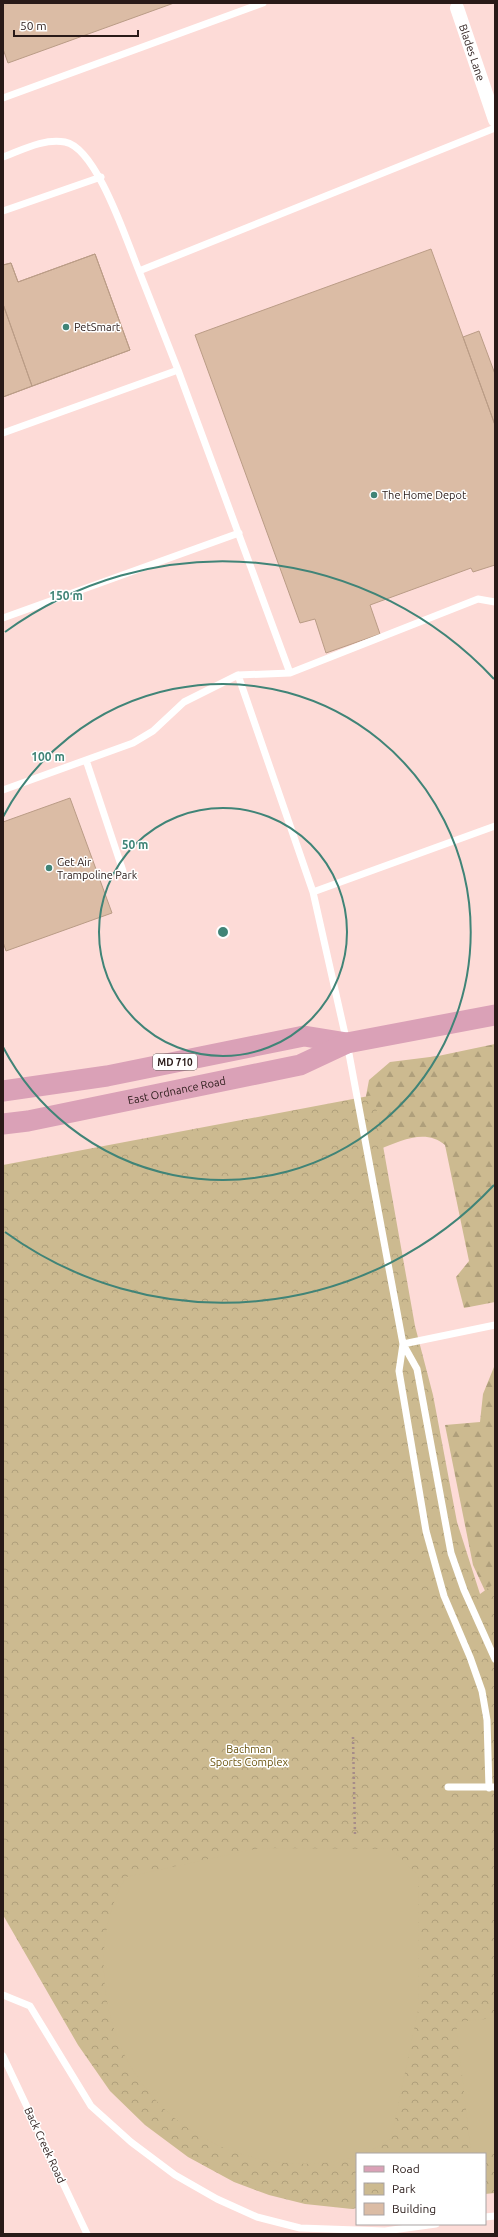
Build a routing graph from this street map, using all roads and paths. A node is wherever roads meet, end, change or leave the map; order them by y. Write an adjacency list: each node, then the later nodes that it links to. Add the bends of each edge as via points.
1 (263, 3): 3 (lane)
2 (455, 5): 4 (street, Blades Lane)
3 (3, 98)
4 (495, 120)
5 (495, 128): 9 (lane)
6 (3, 157): 7 (lane, via 40,143 66,142 85,156)
7 (101, 177): 8 (lane); 9 (lane)
8 (3, 212)
9 (139, 271): 10 (lane)
10 (178, 370): 11 (lane); 12 (lane)
11 (3, 433)
12 (239, 533): 14 (lane); 15 (lane)
13 (495, 602): 15 (lane, via 478,599)
14 (3, 618)
15 (290, 674): 16 (lane)
16 (238, 675): 17 (lane, via 184,702 153,730 133,743); 21 (lane)
17 (86, 760): 18 (lane); 20 (lane)
18 (3, 790)
19 (495, 826): 21 (lane)
20 (123, 871)
21 (313, 892): 23 (lane)
22 (495, 1015): 23 (main road, East Ordnance Road / MD 710)
23 (347, 1042): 24 (main road, East Ordnance Road / MD 710, via 304,1036 107,1076); 25 (main road, East Ordnance Road / MD 710, via 300,1065); 27 (lane)
24 (3, 1091)
25 (3, 1124)
26 (495, 1324): 27 (lane)
27 (403, 1344): 28 (lane, via 416,1369 451,1554); 31 (lane, via 399,1371 426,1531 444,1596 482,1691)
28 (495, 1659)
29 (353, 1737): 32 (path)
30 (448, 1787): 31 (lane)
31 (492, 1787)
32 (355, 1836)
33 (3, 1995): 35 (lane, via 30,2006 91,2106 131,2142 175,2175 217,2199 257,2216 300,2228 385,2231)
34 (3, 2056): 36 (lane, Back Creek Road)
35 (429, 2225)
36 (87, 2234)

